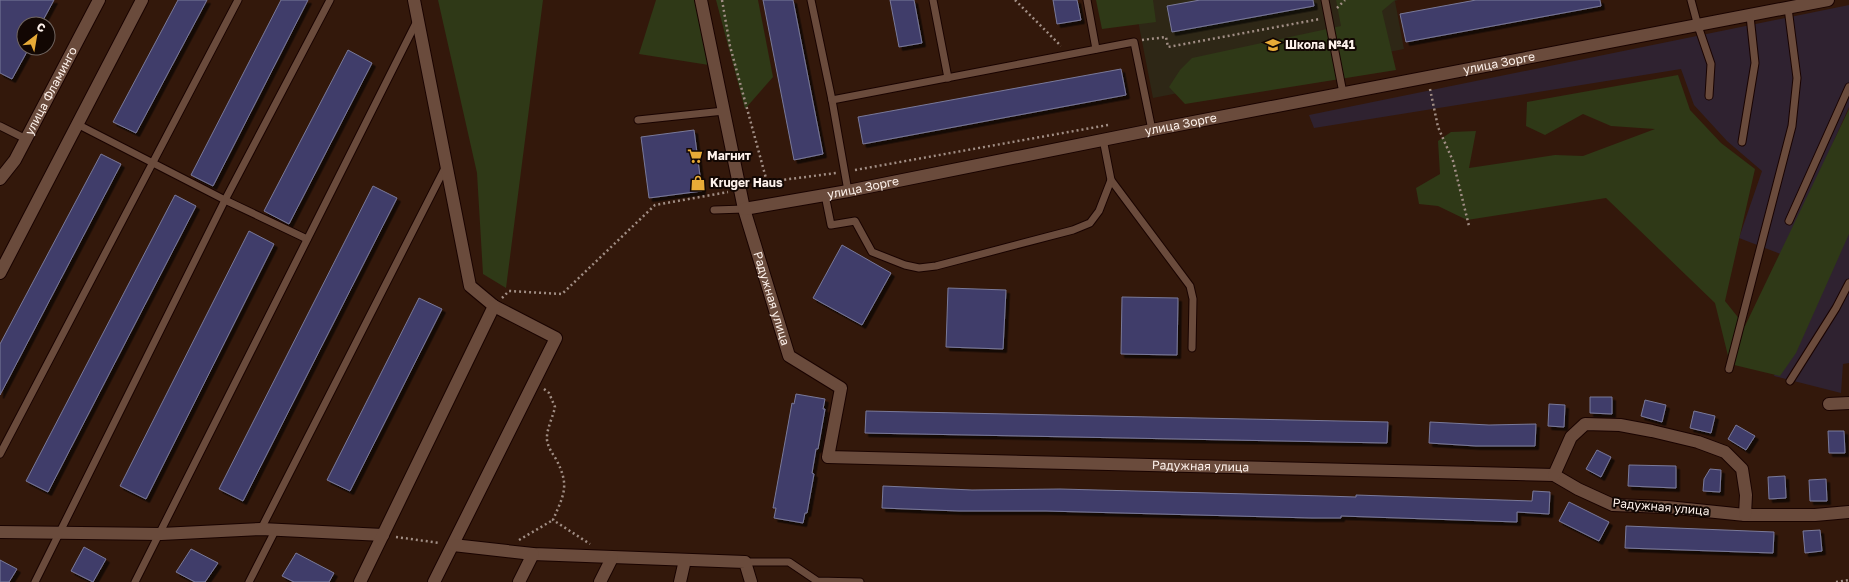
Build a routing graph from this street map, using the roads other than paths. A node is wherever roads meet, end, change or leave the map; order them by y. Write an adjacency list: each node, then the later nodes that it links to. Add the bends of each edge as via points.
1 (99, 0): 28 (street, улица Фламинго)
2 (142, 0): 25 (street)
3 (238, 0): 31 (lane)
4 (330, 0): 37 (lane)
5 (414, 0): 15 (street)
6 (701, 0): 23 (street)
7 (811, 0): 22 (lane)
8 (933, 0): 18 (lane)
9 (1087, 0): 17 (lane)
10 (1325, 0): 20 (lane)
11 (1692, 0): 16 (lane)
12 (1828, 0): 13 (street, улица Зорге)
13 (1788, 8): 14 (street, улица Зорге); 46 (lane, via 1797,78 1792,126)
14 (1750, 16): 16 (street, улица Зорге); 30 (lane, via 1756,63)
15 (418, 19): 32 (street); 41 (lane)
16 (1698, 26): 20 (street, улица Зорге); 21 (lane, via 1711,64)
17 (1096, 49): 18 (lane); 27 (lane, via 1134,42)
18 (948, 78): 22 (lane)
19 (1849, 87): 40 (lane)
20 (1343, 93): 27 (street, улица Зорге)
21 (1709, 96)
22 (832, 100): 35 (lane)
23 (724, 111): 24 (lane); 38 (street)
24 (638, 120)
25 (77, 124): 31 (lane); 42 (street)
26 (0, 126): 28 (lane)
27 (1152, 130): 29 (street, улица Зорге)
28 (26, 140): 33 (street, улица Фламинго)
29 (1103, 140): 34 (lane); 35 (street, улица Зорге)
30 (1742, 142)
31 (153, 163): 37 (lane); 50 (lane)
32 (447, 164): 44 (street, via 470,286); 54 (lane)
33 (0, 179)
34 (1111, 180): 36 (lane, via 1099,211 1090,223 981,255 919,268 872,252 855,221 831,225); 45 (lane, via 1190,286 1193,299)
35 (848, 191): 36 (street, улица Зорге)
36 (825, 195): 38 (street, улица Зорге)
37 (225, 200): 41 (lane); 57 (lane)
38 (744, 209): 39 (lane); 51 (street, Радужная улица, via 789,356 841,388 828,457)
39 (714, 210)
40 (1789, 221)
41 (307, 239): 58 (lane)
42 (0, 273)
43 (1849, 283): 47 (lane)
44 (494, 306): 59 (street); 60 (street, via 556,338)
45 (1192, 348)
46 (1729, 369)
47 (1790, 381)
48 (1849, 403): 49 (street)
49 (1829, 404)
50 (0, 454)
51 (1554, 475): 53 (street, Радужная улица, via 1613,505 1667,507); 53 (street, via 1572,437 1585,424 1620,425 1652,431 1698,442 1725,452 1742,469 1746,495)
52 (1849, 512): 53 (street, Радужная улица, via 1815,515)
53 (1745, 515)
54 (261, 529): 55 (street); 58 (street)
55 (275, 531): 59 (street); 68 (lane)
56 (0, 532): 57 (street)
57 (61, 532): 58 (street); 66 (lane)
58 (161, 534): 67 (lane)
59 (383, 535): 69 (street)
60 (453, 545): 61 (street); 70 (street)
61 (533, 554): 62 (street); 71 (street)
62 (612, 558): 63 (street); 72 (street)
63 (684, 560): 64 (street); 73 (street)
64 (745, 562): 65 (lane, via 789,562); 74 (street)
65 (817, 581): 75 (lane)
66 (35, 582)
67 (135, 582)
68 (249, 582)
69 (360, 582)
70 (434, 582)
71 (519, 582)
72 (600, 582)
73 (680, 582)
74 (751, 582)
75 (860, 582)

